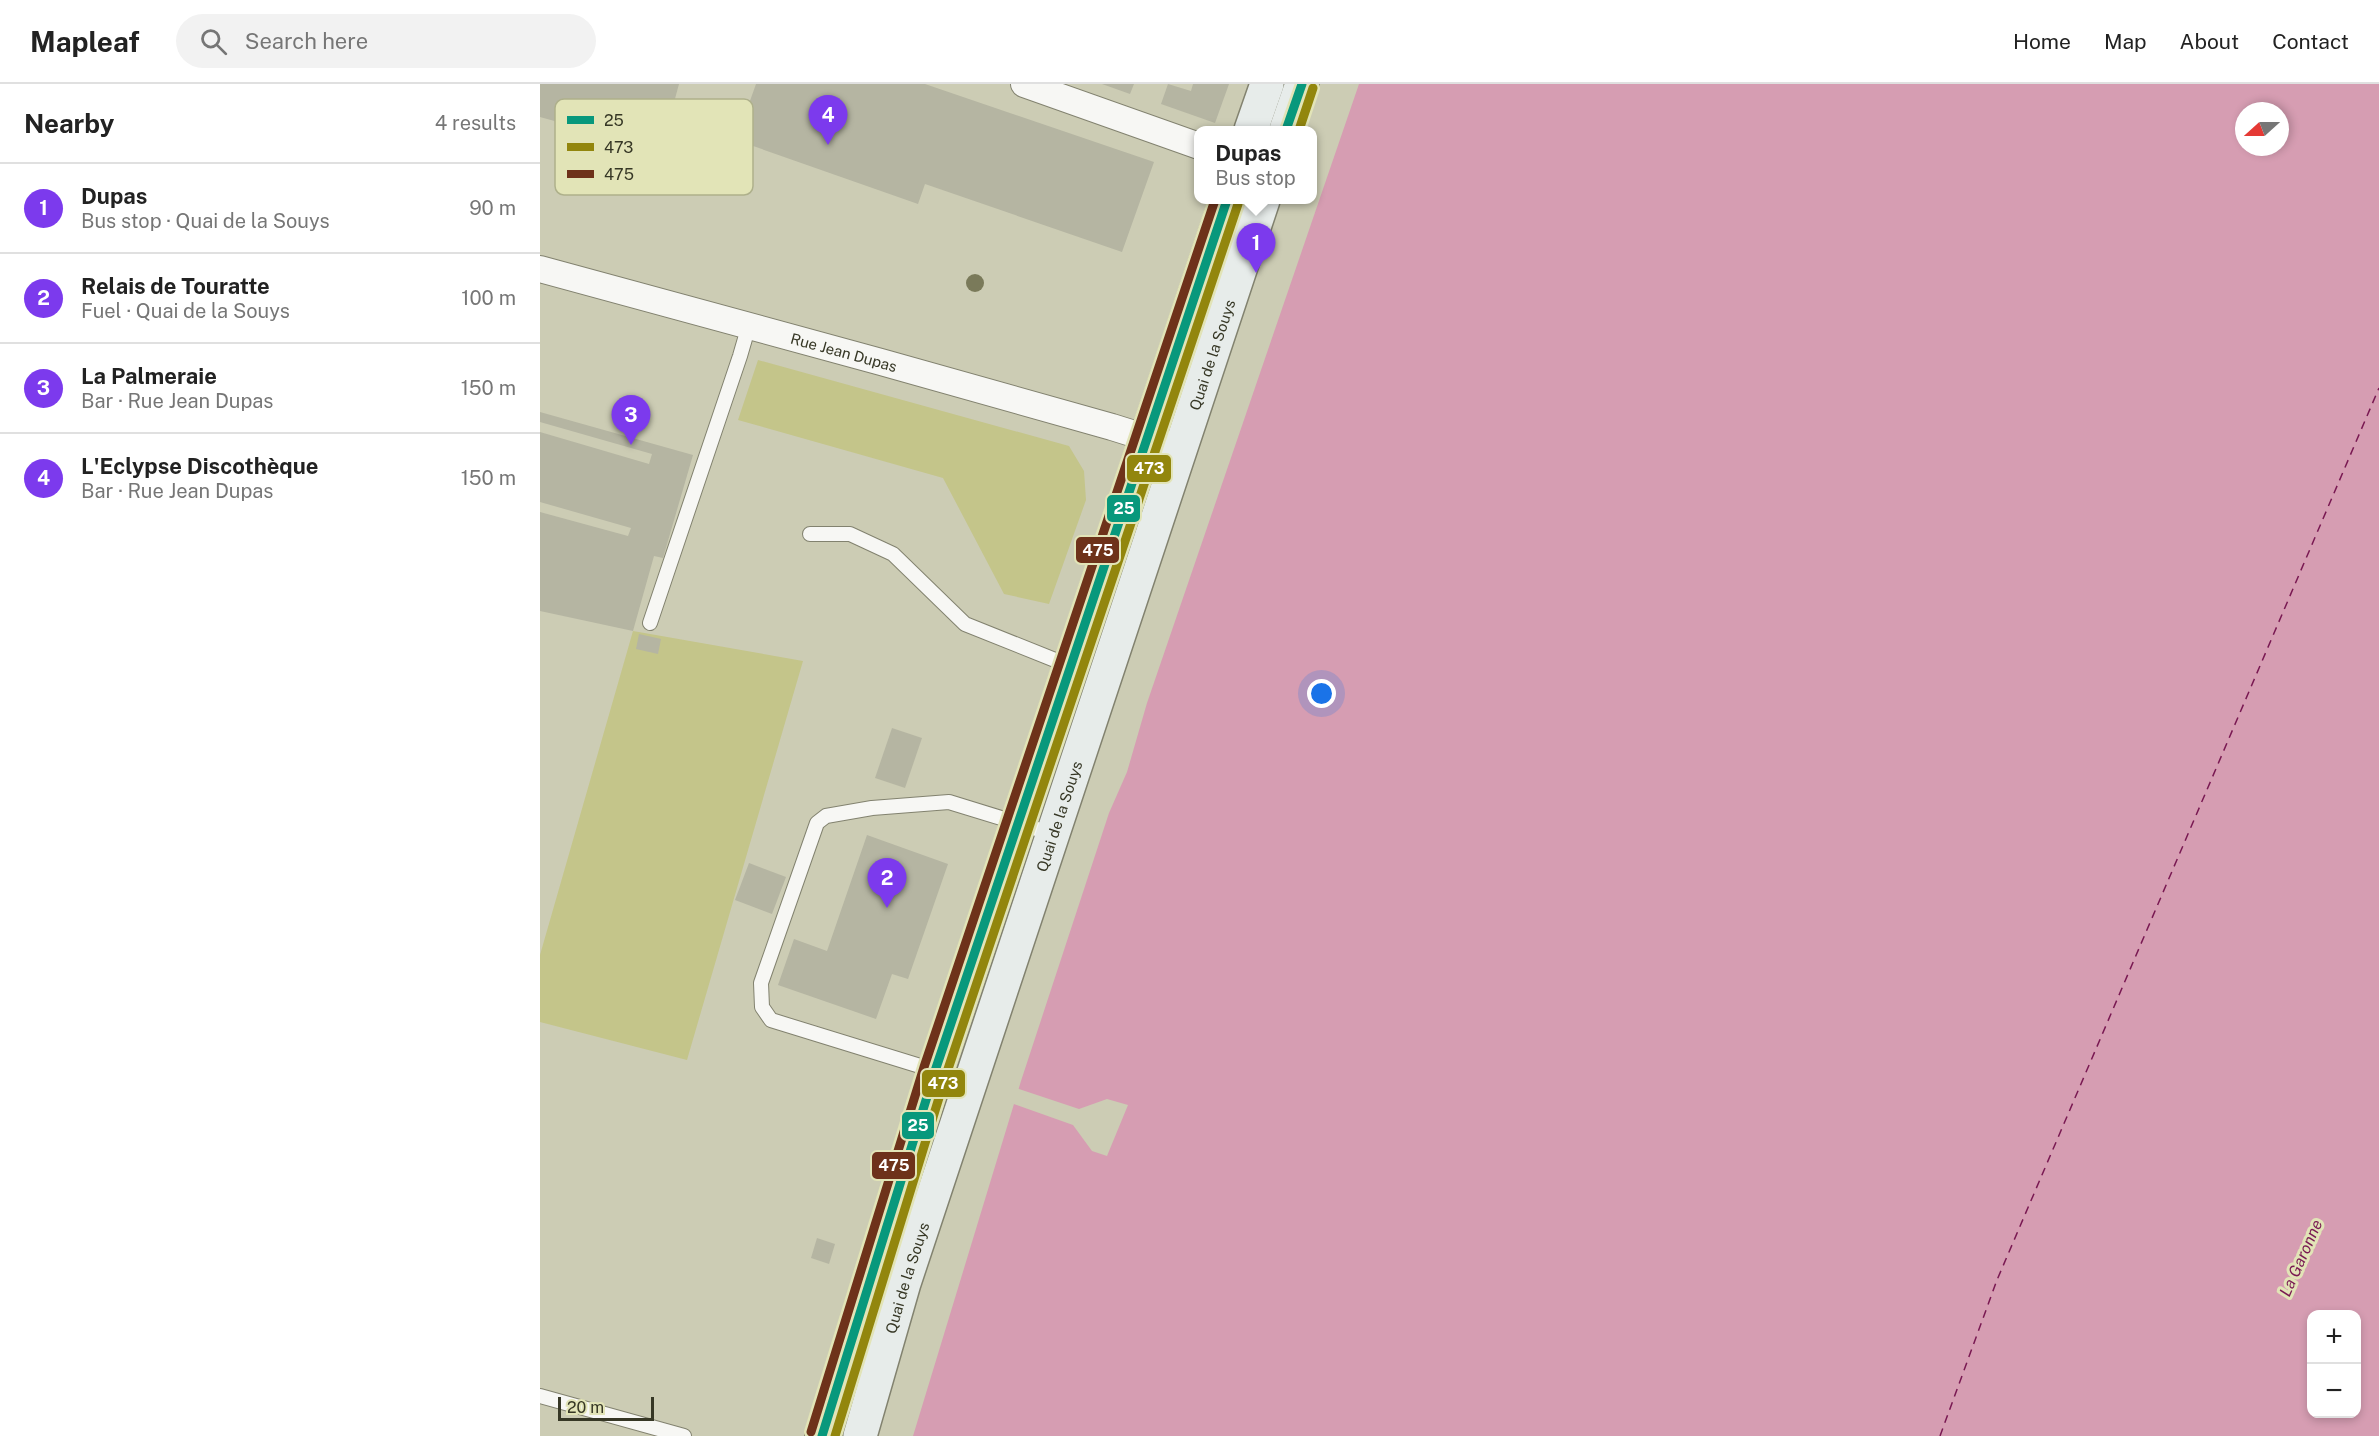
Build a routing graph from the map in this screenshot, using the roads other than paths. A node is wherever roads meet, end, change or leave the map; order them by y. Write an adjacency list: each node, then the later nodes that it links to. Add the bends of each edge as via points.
1 (1024, 84): 6 (street)
2 (1267, 84): 4 (main road)
3 (1302, 84): 5 (main road)
4 (1252, 126)
5 (1287, 126)
6 (1194, 144)
7 (1226, 204): 11 (main road)
8 (1262, 204): 12 (main road, Quai de la Souys)
9 (541, 274): 10 (street, Rue Jean Dupas)
10 (749, 325): 11 (street, Rue Jean Dupas); 14 (lane)
11 (1146, 438): 12 (street, Rue Jean Dupas); 15 (main road)
12 (1179, 448): 17 (main road, Quai de la Souys)
13 (810, 534): 15 (lane, via 850,534 893,554 966,624)
14 (650, 623)
15 (1070, 666): 16 (main road)
16 (1017, 822): 17 (lane); 18 (main road); 18 (lane, via 949,802 826,816 817,822 761,983 762,1007 771,1020)
17 (1053, 834): 19 (main road, Quai de la Souys)
18 (935, 1071): 19 (lane); 22 (main road)
19 (972, 1082): 23 (main road, Quai de la Souys, via 904,1283)
20 (540, 1396): 21 (lane)
21 (684, 1436)
22 (822, 1436)
23 (860, 1436)

